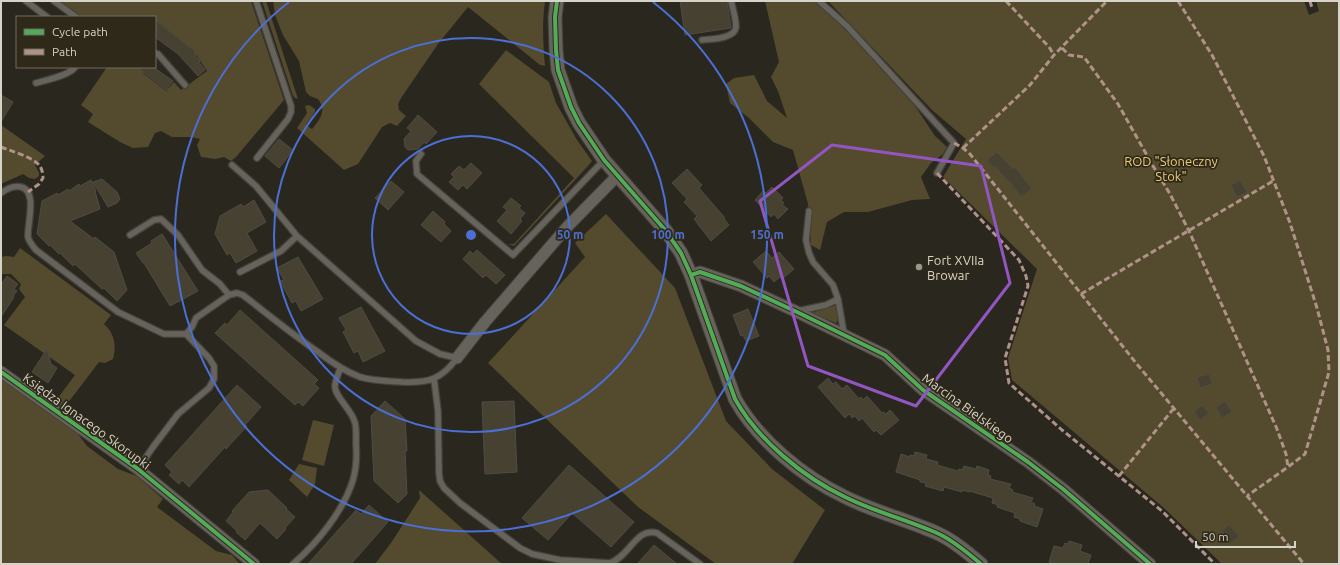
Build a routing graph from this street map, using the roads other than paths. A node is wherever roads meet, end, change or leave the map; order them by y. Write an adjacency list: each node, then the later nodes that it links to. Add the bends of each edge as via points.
1 (26, 1): 7 (lane)
2 (54, 1): 8 (lane)
3 (256, 1): 15 (lane, via 291,106 288,120)
4 (557, 1): 16 (street, via 555,32 558,70 579,123)
5 (731, 1): 9 (lane, via 735,31 724,37)
6 (819, 1): 18 (lane, via 847,26 954,144)
7 (46, 16)
8 (75, 16)
9 (702, 40)
10 (156, 53): 13 (lane)
11 (75, 68): 12 (lane, via 64,75)
12 (36, 83)
13 (185, 85)
14 (421, 154): 16 (lane, via 416,161 417,174 513,255)
15 (257, 158)
16 (604, 160): 19 (street)
17 (232, 165): 23 (lane, via 256,186)
18 (937, 173)
19 (618, 175): 25 (street, via 666,231 681,253); 31 (street, via 568,226)
20 (1, 193): 29 (lane, via 16,186 24,187 28,192 31,202 28,238 36,250 118,312 164,334)
21 (809, 211): 27 (lane, via 806,240 809,253 813,262 833,285)
22 (130, 235): 26 (lane, via 154,220 161,220 178,235 202,270)
23 (297, 236): 24 (lane, via 281,251); 31 (lane, via 416,341 440,354)
24 (240, 272)
25 (691, 275): 28 (street, Marcina Bielskiego, via 700,272 741,286); 39 (street, via 735,399 743,413 787,459 845,497 940,535)
26 (229, 295): 29 (lane, via 196,318); 32 (lane, via 242,295)
27 (838, 299): 28 (lane); 30 (lane)
28 (798, 312): 30 (street, Marcina Bielskiego)
29 (186, 334): 35 (lane, via 214,366 214,379 208,388 178,414)
30 (844, 334): 40 (street, Marcina Bielskiego, via 885,355 923,390 1028,462)
31 (457, 358): 34 (lane, via 448,370)
32 (340, 368): 34 (lane, via 361,377 382,380 422,382); 37 (lane, via 334,386 336,393 355,420 357,456 353,480 341,507 324,532)
33 (1, 372): 35 (street, Księdza Ignacego Skorupki)
34 (434, 379): 38 (lane, via 438,411 440,481 460,503 520,548 532,554 560,560 610,563 622,556 641,535 651,532)
35 (138, 469): 36 (street, Księdza Ignacego Skorupki)
36 (254, 564)
37 (293, 564)
38 (700, 564)
39 (981, 564)
40 (1150, 564)

